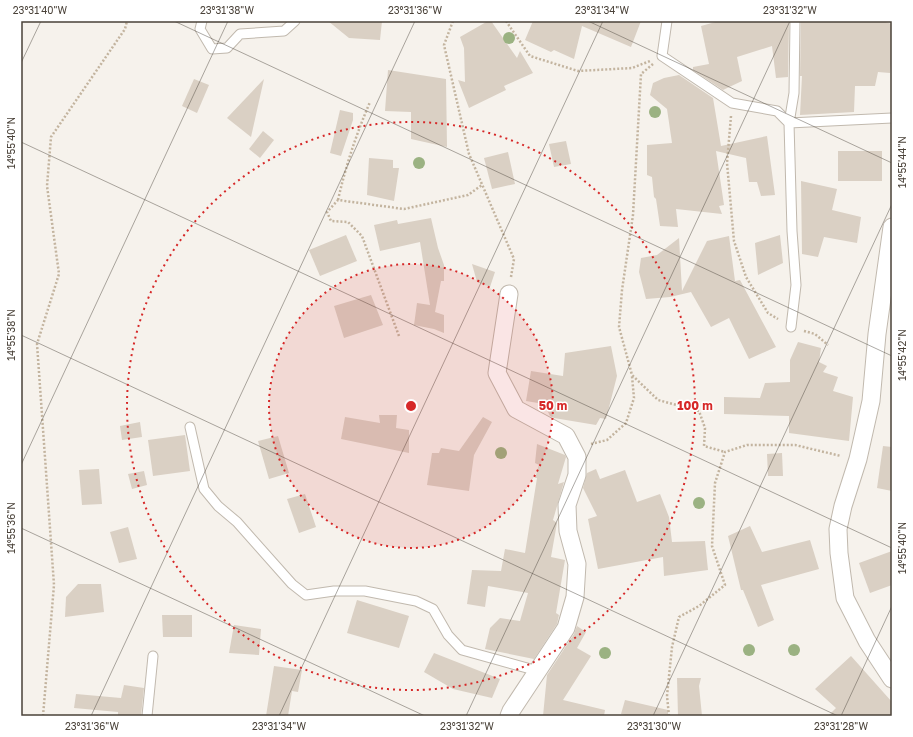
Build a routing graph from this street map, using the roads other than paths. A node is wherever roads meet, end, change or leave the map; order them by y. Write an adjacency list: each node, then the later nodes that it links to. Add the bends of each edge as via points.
1 (202, 21): 2 (lane, via 200,29 212,49 227,48 240,34 284,30)
2 (295, 21)
3 (667, 21): 6 (lane, via 662,56 732,103 777,110)
4 (795, 21): 6 (lane, via 794,93)
5 (892, 118): 6 (lane)
6 (789, 123): 9 (lane, via 796,285)
7 (892, 227): 13 (street, via 871,401 838,529 845,598 867,641)
8 (509, 294): 12 (street, via 496,372 516,409 566,436 577,457 577,475 567,505 568,531 577,564 575,597 566,628)
9 (791, 327)
10 (190, 427): 12 (lane, via 204,489 292,584 306,595 365,591 416,601 433,608 448,635 462,650)
11 (153, 656): 14 (lane)
12 (538, 671): 15 (street)
13 (892, 679)
14 (147, 716)
15 (509, 716)

